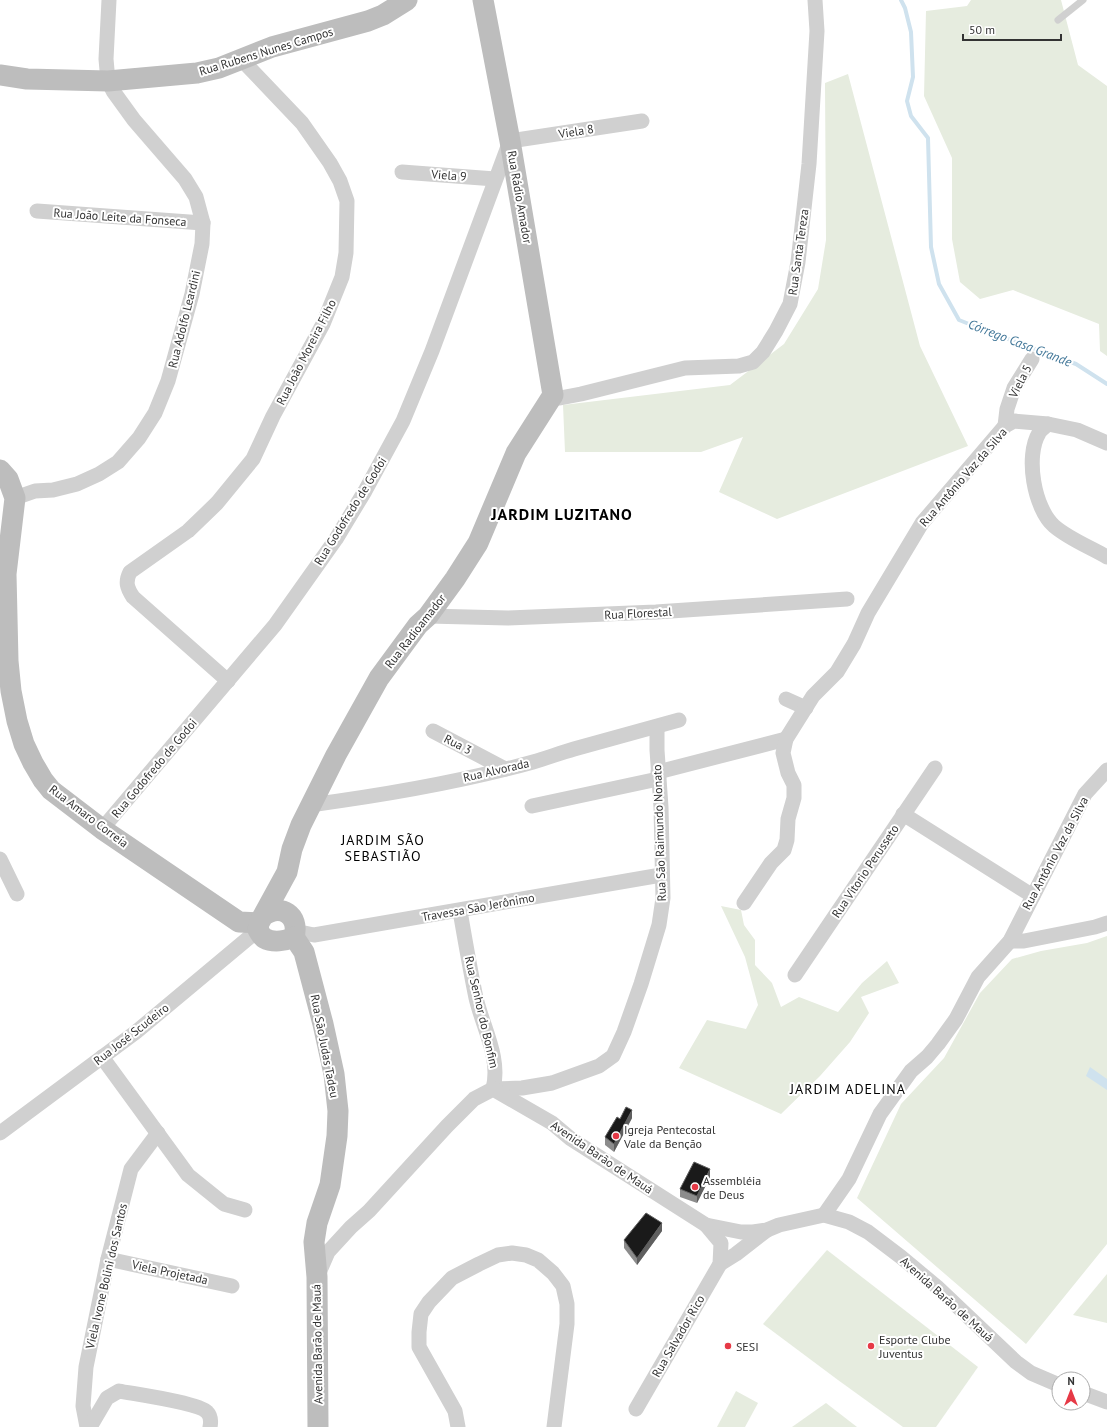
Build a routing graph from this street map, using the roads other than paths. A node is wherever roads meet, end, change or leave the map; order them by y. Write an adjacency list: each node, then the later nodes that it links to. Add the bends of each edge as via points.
1 (109, 0): 9 (street, via 106,59)
2 (407, 0): 7 (street, Rua Rubens Nunes Campos, via 368,21 272,47)
3 (483, 0): 11 (street, Rua Rádio Amador)
4 (815, 0): 18 (street, Rua Santa Tereza, via 817,31 810,157 798,262 790,304 766,347 753,362 739,366 685,368 560,398)
5 (1083, 0): 6 (lane)
6 (1058, 20)
7 (241, 60): 9 (street, Rua Rubens Nunes Campos, via 197,73); 27 (street, Rua João Moreira Filho, via 302,123 340,181 347,201 346,254 343,271 323,324 273,416 253,459 217,503 188,531 130,572 127,579 133,597)
8 (0, 75): 9 (street, Rua Rubens Nunes Campos, via 27,79)
9 (108, 81): 16 (street, Rua Adolfo Leardini, via 134,120 185,179 196,197)
10 (642, 121): 11 (street, Viela 8)
11 (510, 142): 13 (street, Rua Godofredo de Godoi); 14 (street, Rua Rádio Amador)
12 (402, 172): 13 (street, Viela 9)
13 (493, 186): 14 (street, via 508,184); 27 (street, Rua Godofredo de Godoi, via 432,351 403,421 336,539 275,625)
14 (518, 188): 18 (street, Rua Rádio Amador)
15 (37, 211): 16 (street, Rua João Leite da Fonseca)
16 (203, 224): 23 (street, Rua Adolfo Leardini, via 202,244 192,294 177,351 155,413 139,438 118,462 99,474 77,484 35,491)
17 (1032, 359): 20 (street, Viela 5, via 1014,388 1007,408)
18 (554, 396): 26 (street, Rua Radioamador, via 516,453 478,543)
19 (1048, 424): 20 (street, Rua Antônio Vaz da Silva, via 1014,421); 21 (street, Rua Antônio Vaz da Silva, via 1077,430); 24 (street, via 1039,432 1032,460 1034,483 1045,517 1064,533)
20 (1005, 426): 29 (street, Rua Antônio Vaz da Silva, via 922,522 868,613 851,650 837,672 813,696)
21 (1107, 442)
22 (0, 470): 23 (street, via 8,479)
23 (15, 498): 41 (street, Rua Amaro Correia, via 6,574 8,662 17,721 24,744 43,780 51,790)
24 (1107, 557)
25 (847, 599): 26 (street, Rua Florestal, via 656,612 508,618)
26 (428, 616): 38 (street, Rua Radioamador, via 418,625 379,678)
27 (228, 681): 41 (street, Rua Godofredo de Godoi)
28 (786, 699): 29 (street)
29 (806, 708): 33 (street, Rua Antônio Vaz da Silva)
30 (679, 720): 31 (street, Rua Alvorada)
31 (657, 727): 35 (street, Rua Alvorada); 37 (street, Rua São Raimundo Nonato)
32 (433, 731): 35 (street, Rua 3)
33 (784, 746): 37 (street); 47 (street, via 788,773 794,785 787,840 784,850 771,863)
34 (935, 768): 40 (street, Rua Vitorio Perusseto)
35 (505, 769): 38 (street, Rua Alvorada, via 405,790)
36 (1107, 770): 46 (street, Rua Antônio Vaz da Silva, via 1085,794)
37 (658, 775): 39 (street); 44 (street, Rua São Raimundo Nonato, via 661,807)
38 (310, 805): 43 (street, Rua Radioamador, via 292,848)
39 (532, 806)
40 (903, 814): 46 (street); 53 (street, Rua Vitorio Perusseto)
41 (102, 828): 49 (street, Rua Amaro Correia, via 239,922)
42 (0, 859): 45 (street)
43 (287, 872): 49 (street, Rua Radioamador); 51 (street, Rua Radioamador)
44 (661, 875): 48 (street, Travessa São Jerônimo); 55 (street, Rua São Raimundo Nonato, via 663,898 659,925 641,984 613,1056 599,1066 552,1083)
45 (17, 894)
46 (1033, 896): 52 (street, Rua Antônio Vaz da Silva)
47 (744, 903)
48 (460, 911): 51 (street, Travessa São Jerônimo, via 314,935); 55 (street, Rua Senhor do Bonfim, via 476,999 495,1063 496,1078)
49 (260, 923): 51 (street, via 270,911 276,909 282,910); 51 (street, via 263,938 273,940 286,941); 54 (street, Rua José Scudeiro, via 159,1013)
50 (1107, 923): 52 (street, via 1024,941)
51 (293, 928): 64 (street, Rua São Judas Tadeu, via 304,952 323,1024 334,1074 338,1111 330,1185 317,1223 314,1242)
52 (1010, 941): 59 (street, Rua Antônio Vaz da Silva, via 978,977 956,1019 938,1044 911,1071 880,1114 849,1179)
53 (795, 975)
54 (102, 1057): 56 (street, Rua José Scudeiro); 57 (street)
55 (493, 1089): 60 (street, Avenida Barão de Mauá, via 552,1123 572,1139); 64 (street, Avenida Barão de Mauá, via 474,1099 369,1211 351,1226 328,1252)
56 (0, 1133)
57 (158, 1133): 58 (street, via 188,1175 224,1204); 62 (street, Viela Ivone Bolini dos Santos, via 131,1169)
58 (245, 1210)
59 (824, 1214): 61 (street, Avenida Barão de Mauá); 66 (street, Avenida Barão de Mauá, via 868,1232 938,1287 1016,1362 1031,1373)
60 (706, 1225): 61 (street, Avenida Barão de Mauá, via 741,1232); 63 (street, via 720,1243)
61 (767, 1230): 63 (street, Rua Salvador Rico)
62 (108, 1259): 65 (street, Viela Projetada); 70 (street, Viela Ivone Bolini dos Santos, via 86,1367 82,1406)
63 (720, 1264): 69 (street, Rua Salvador Rico)
64 (317, 1277): 73 (street, Avenida Barão de Mauá)
65 (232, 1286)
66 (1051, 1382)
67 (1091, 1396): 68 (street)
68 (1107, 1402)
69 (636, 1409)
70 (87, 1427)
71 (90, 1427): 72 (street, via 107,1398 119,1391 195,1406 207,1411 211,1419)
72 (210, 1427)
73 (318, 1427)
74 (458, 1427): 75 (street, via 454,1410 419,1347 421,1314 452,1278 498,1255 512,1253 538,1260 553,1273 563,1286 568,1304 568,1324)
75 (554, 1427)

